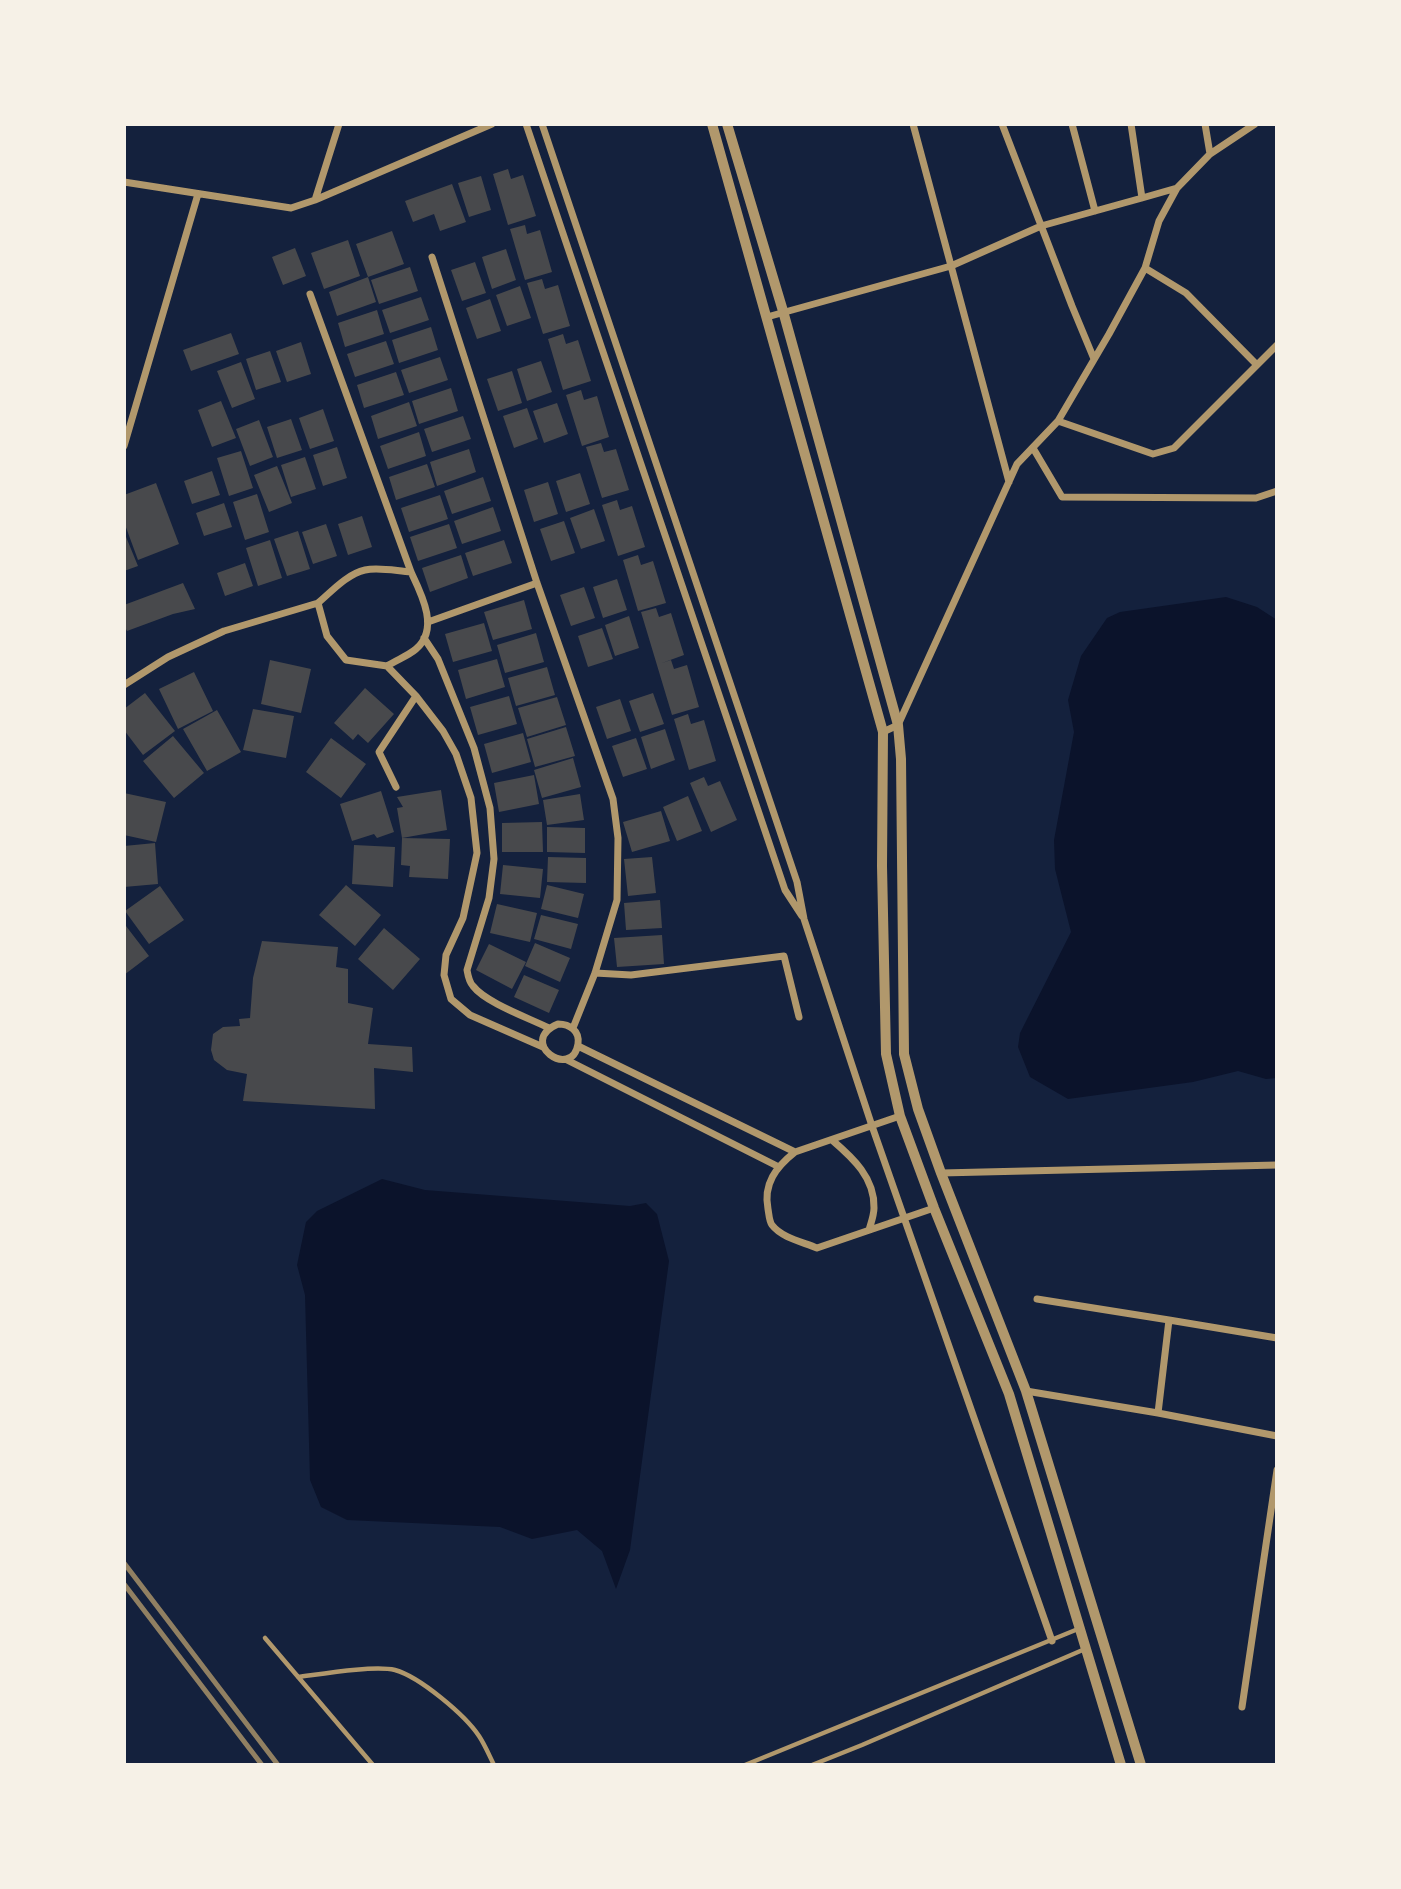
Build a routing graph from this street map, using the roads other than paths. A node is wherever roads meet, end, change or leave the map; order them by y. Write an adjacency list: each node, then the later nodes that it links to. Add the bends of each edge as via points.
1 (339, 124): 18 (street)
2 (492, 124): 18 (street)
3 (526, 124): 48 (street, via 785,890)
4 (542, 124): 48 (street, via 797,882)
5 (712, 124): 26 (street)
6 (727, 124): 25 (street)
7 (913, 124): 22 (street)
8 (1002, 124): 20 (street)
9 (1072, 124): 19 (street)
10 (1131, 124): 17 (street)
11 (1205, 124): 13 (street)
12 (1255, 124): 13 (street)
13 (1210, 154): 15 (street)
14 (124, 182): 16 (street)
15 (1177, 188): 17 (street); 23 (street, via 1159,222)
16 (198, 194): 18 (street, via 291,208); 31 (street)
17 (1142, 198): 19 (street)
18 (315, 200)
19 (1095, 211): 20 (street)
20 (1041, 226): 22 (street); 28 (street)
21 (432, 257): 36 (street)
22 (951, 266): 25 (street); 33 (street)
23 (1145, 268): 28 (street); 29 (street, via 1186,293)
24 (310, 294): 35 (street)
25 (783, 312): 26 (street); 43 (street)
26 (767, 317): 44 (street)
27 (1277, 345): 29 (street)
28 (1094, 359): 30 (street)
29 (1257, 365): 30 (street, via 1174,447 1153,454)
30 (1058, 421): 32 (street)
31 (124, 446)
32 (1033, 448): 33 (street, via 1017,464); 34 (street, via 1062,497 1256,498)
33 (1009, 482): 43 (street)
34 (1277, 491)
35 (411, 572): 37 (street, via 363,570); 38 (street, via 424,597)
36 (537, 583): 38 (street); 49 (street, via 613,799 617,900)
37 (318, 604): 40 (street, via 327,636 346,660); 41 (street, via 224,631 168,657)
38 (428, 622): 39 (street)
39 (424, 638): 40 (street, via 417,648); 46 (street, via 438,659)
40 (387, 666): 42 (street)
41 (124, 685)
42 (416, 696): 45 (street, via 379,752); 47 (street, via 456,754)
43 (898, 724): 44 (street); 62 (street, via 904,1054)
44 (883, 732): 56 (street, via 886,1054)
45 (396, 787)
46 (488, 794): 47 (street); 51 (street, via 494,859 489,898 467,970 469,978 490,1000)
47 (471, 798): 54 (street, via 477,853 444,975 451,999 470,1015)
48 (804, 919): 57 (street)
49 (595, 973): 50 (street, via 631,975 784,956); 52 (street)
50 (799, 1017)
51 (549, 1028): 52 (street, via 558,1024); 54 (street)
52 (573, 1028): 53 (street)
53 (578, 1046): 55 (street); 59 (street)
54 (543, 1047): 55 (street)
55 (567, 1060): 61 (street)
56 (900, 1116): 57 (street); 63 (street)
57 (872, 1126): 58 (street); 64 (street)
58 (832, 1140): 59 (street); 65 (street, via 861,1168 872,1188)
59 (795, 1152): 61 (street)
60 (1277, 1165): 62 (street)
61 (779, 1167): 65 (street, via 768,1184 766,1201 771,1224 782,1234 817,1248)
62 (941, 1173): 69 (street)
63 (934, 1208): 64 (street); 73 (street, via 1009,1394)
64 (904, 1218): 65 (street); 75 (street)
65 (869, 1230)
66 (1037, 1299): 67 (street)
67 (1168, 1320): 68 (street); 70 (street)
68 (1277, 1338)
69 (1026, 1391): 70 (street); 84 (street)
70 (1158, 1413): 71 (street)
71 (1277, 1436)
72 (1277, 1470): 78 (street)
73 (1079, 1629): 75 (lane); 76 (street)
74 (265, 1638): 77 (lane)
75 (1052, 1641): 81 (lane)
76 (1086, 1649): 82 (lane); 83 (street)
77 (298, 1677): 79 (lane); 80 (lane, via 394,1670 451,1706 479,1735)
78 (1242, 1707)
79 (373, 1765)
80 (494, 1765)
81 (745, 1765)
82 (812, 1765)
83 (1121, 1765)
84 (1141, 1765)

